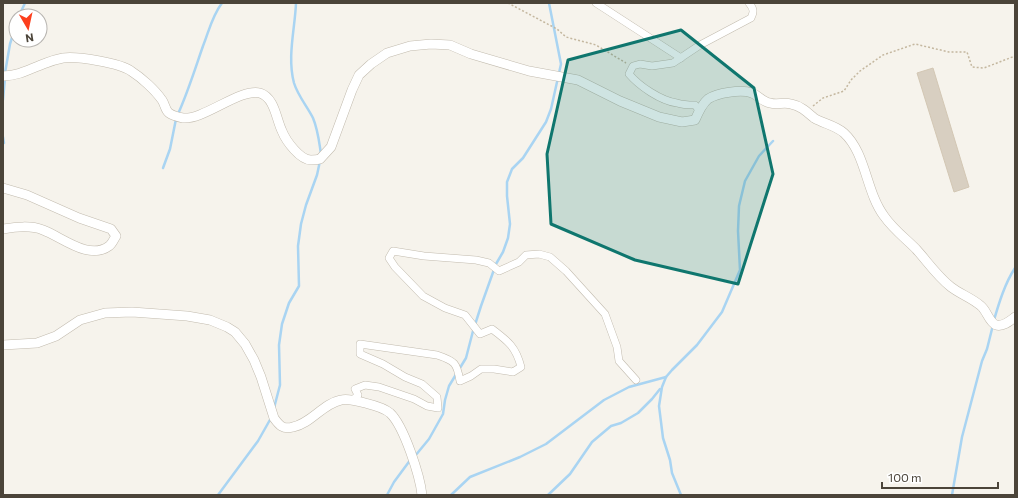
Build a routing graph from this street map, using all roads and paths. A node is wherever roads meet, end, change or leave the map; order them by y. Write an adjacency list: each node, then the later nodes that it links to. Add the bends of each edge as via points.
1 (508, 3): 6 (path, via 557,29 566,37 596,45)
2 (596, 3): 5 (street)
3 (749, 3): 5 (street, via 753,7 751,18 700,44)
4 (1015, 56): 9 (path, via 984,68 972,67 968,52 949,52 916,44 883,55 860,71 844,91 823,98)
5 (681, 58): 6 (street, via 673,63)
6 (633, 66): 8 (street, via 629,74 636,82 662,98 675,103 695,105)
7 (3, 76): 8 (street, via 16,75 63,58 103,62 130,70 162,100 168,112 175,117 186,118 199,116 249,94 260,93 268,98 273,106 282,132 292,147 301,157 310,160 320,159 331,147 359,75 387,53 410,46 450,45 529,71 578,80 659,117 682,122 695,120)
8 (699, 110): 9 (street, via 707,100 717,95 736,92 751,93 772,104 791,103)
9 (807, 111): 12 (street, via 814,118 833,125 851,141 873,198 884,216 950,286 983,308 997,325 1003,325)
10 (3, 188): 11 (street, via 111,229 116,236 110,246 99,251 86,251 42,229 26,226)
11 (3, 229)
12 (1015, 318)
13 (3, 345): 15 (street, via 37,343 56,336 80,320 105,313 187,316 210,320 235,332 254,360 274,418 280,426 293,427 332,403)
14 (636, 380): 15 (street, via 619,361 605,314 550,257 539,254 526,255 519,262 499,271 489,263 476,260 393,251 389,258 395,267 423,296 465,315 480,334 492,329 506,339 518,355 521,367 513,372 481,369 460,381 457,365 449,359 360,344 360,354 422,384 437,397 438,408 427,406 396,391 365,385 355,389 358,396)
15 (353, 400): 16 (street, via 377,406 390,413 399,425 410,452)
16 (422, 495)

